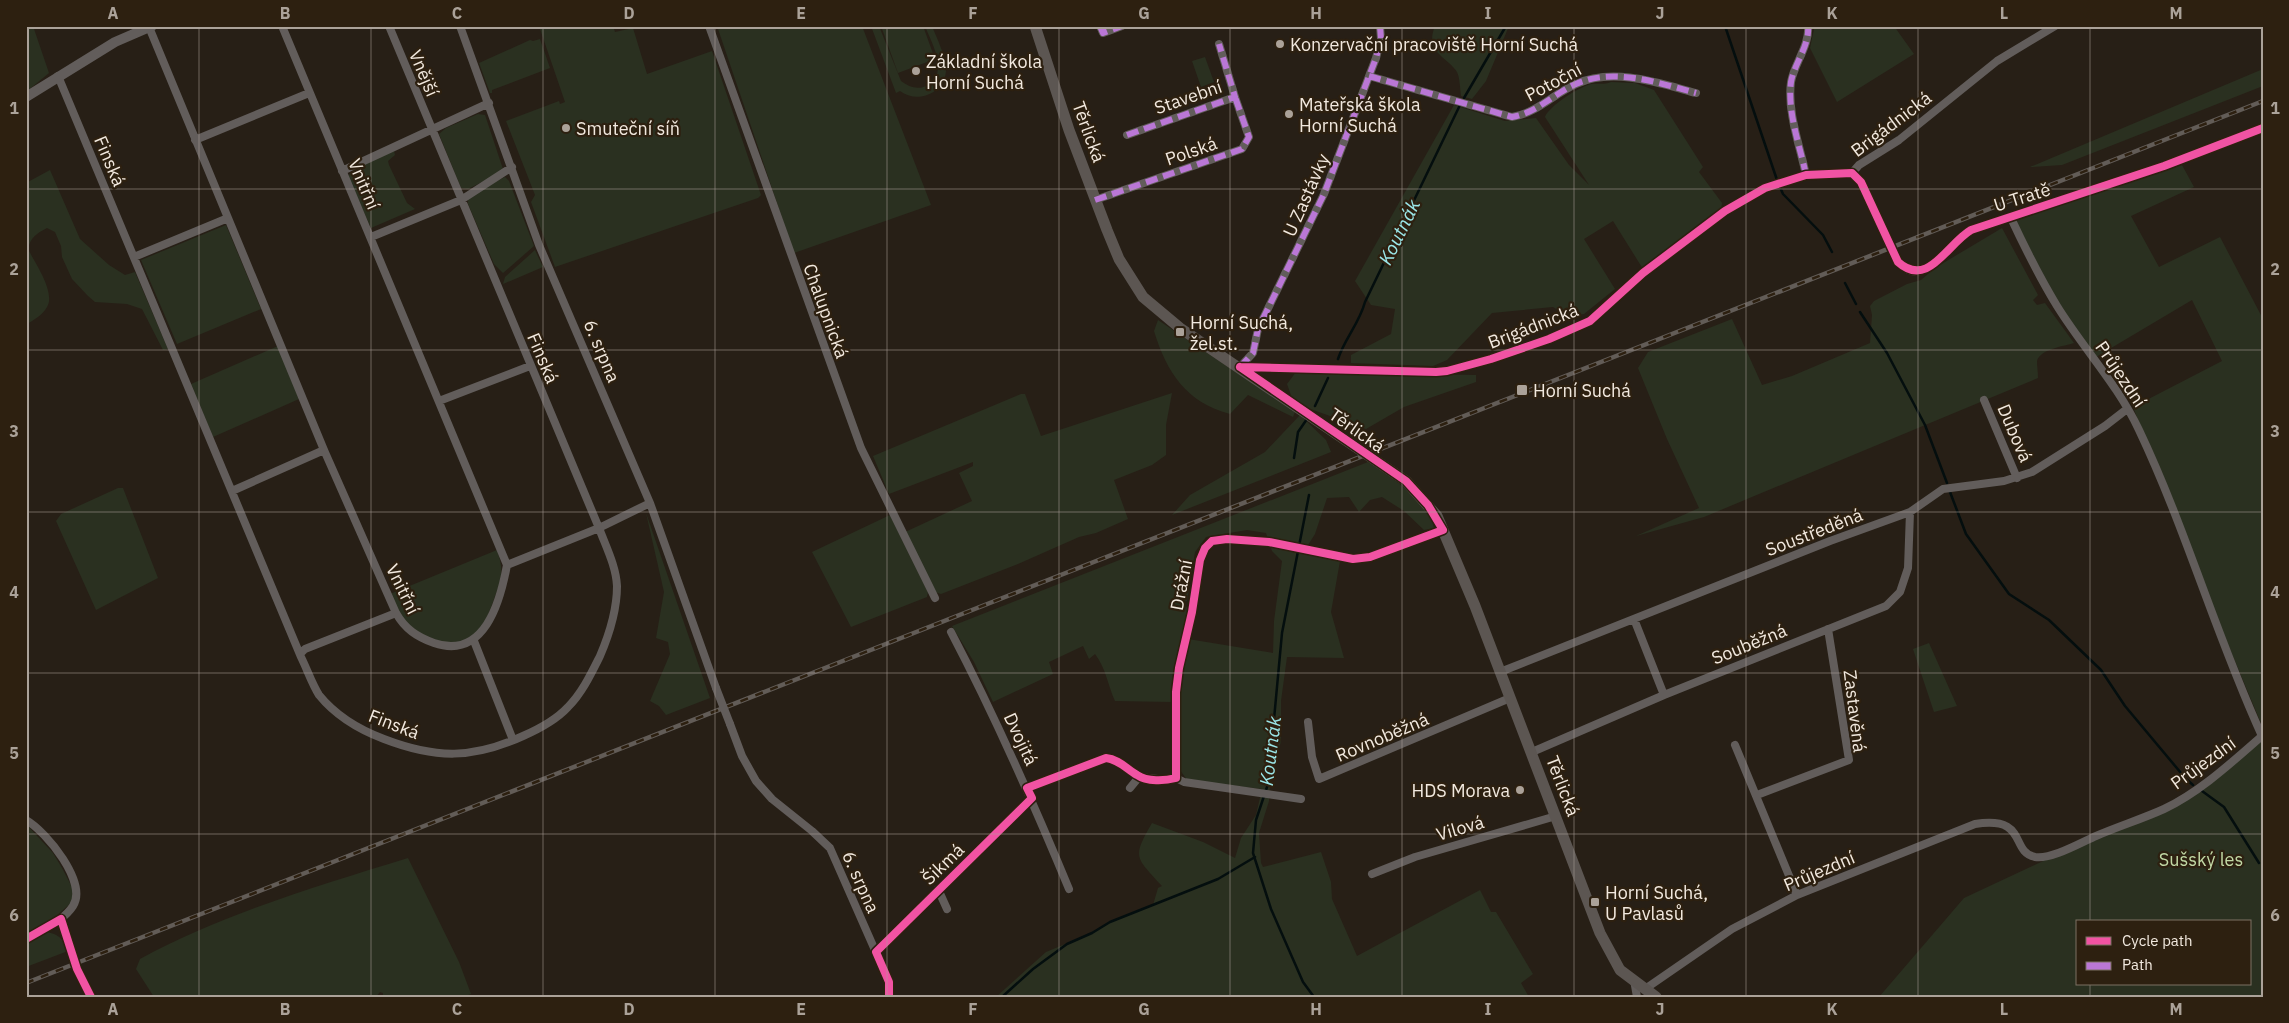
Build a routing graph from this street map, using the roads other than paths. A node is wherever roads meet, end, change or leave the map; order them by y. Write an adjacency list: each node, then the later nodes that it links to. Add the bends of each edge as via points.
1 (282, 26): 15 (street, Vnitřní)
2 (389, 26): 21 (street, Vnější)
3 (460, 26): 19 (street, 6. srpna)
4 (709, 26): 47 (street, Chalupnická, via 861,448)
5 (1035, 26): 29 (main road, Těrlická)
6 (1100, 26): 7 (street, via 1103,33)
7 (1122, 26)
8 (1380, 26): 14 (street, U Zastávky, via 1381,39)
9 (1808, 26): 27 (street, via 1790,98)
10 (2055, 26): 26 (street, Brigádnická, via 1997,61 1899,140 1859,165)
11 (150, 27): 13 (street, via 115,42); 23 (street, Vnitřní)
12 (1219, 44): 18 (street, Stavební)
13 (58, 76): 17 (street); 33 (street, Finská)
14 (1369, 76): 16 (street, Potoční, via 1512,117 1532,111 1575,84 1595,77 1655,82); 35 (street, U Zastávky, via 1324,194 1258,329 1253,353)
15 (309, 92): 23 (street); 25 (street, Vnitřní)
16 (1696, 93)
17 (26, 97)
18 (1235, 97): 22 (street, Stavební); 29 (street, Polská, via 1249,137 1242,149)
19 (489, 103): 21 (street); 24 (street, 6. srpna)
20 (2263, 128): 30 (street, U Tratě, via 2164,166)
21 (432, 131): 25 (street); 28 (street, Vnější)
22 (1126, 135)
23 (196, 140): 31 (street, Vnitřní)
24 (512, 167): 28 (street); 42 (street, 6. srpna, via 539,245)
25 (342, 171): 32 (street, Vnitřní)
26 (1852, 173): 27 (street, Brigádnická); 30 (street, U Tratě, via 1861,182 1893,255 1915,272 1936,262 1962,235)
27 (1806, 175): 35 (street, Brigádnická, via 1765,188 1725,211 1643,273 1590,321 1491,359 1436,372)
28 (461, 200): 32 (street); 34 (street, Finská)
29 (1095, 200): 35 (main road, Těrlická, via 1119,259 1143,297 1180,328)
30 (2010, 216): 38 (street, Průjezdní, via 2057,307)
31 (228, 218): 33 (street); 39 (street, Vnitřní)
32 (371, 237): 37 (street, Vnitřní)
33 (134, 257): 41 (street, Finská)
34 (530, 366): 37 (street); 44 (street, Finská)
35 (1240, 367): 45 (main road, Těrlická, via 1406,481 1428,504)
36 (1984, 400): 40 (street, Dubová)
37 (439, 401): 46 (street, Vnitřní)
38 (2127, 409): 40 (street, Soustředěná, via 2066,451); 71 (street, Průjezdní, via 2166,489 2220,637 2262,736 2203,784 2166,808 2046,856 2036,858 2028,854 2015,833 2005,825 1975,824)
39 (324, 450): 41 (street); 48 (street, Vnitřní)
40 (2017, 478): 43 (street, Soustředěná, via 1943,489)
41 (232, 491): 53 (street, Finská)
42 (650, 503): 44 (street); 75 (street, 6. srpna, bridge, via 742,756 756,781 772,799 830,848)
43 (1910, 512): 49 (street, Soustředěná); 50 (street, Souběžná, via 1908,568 1900,592 1886,606)
44 (599, 528): 46 (street); 58 (street, Finská, via 614,567 617,586 614,613 605,644 590,676 568,708 541,728)
45 (1443, 530): 54 (main road, Těrlická); 61 (street, Drážní, via 1370,557 1353,559 1269,542 1227,539 1212,542 1205,548 1179,668)
46 (507, 565): 52 (street, via 498,600 482,633)
47 (935, 598)
48 (396, 613): 52 (street, Vnitřní, via 403,625 426,640 447,646); 53 (street, via 305,649)
49 (1634, 619): 54 (street, Soustředěná); 55 (street)
50 (1828, 629): 55 (street, Souběžná); 63 (street, Zastavěná, via 1849,760)
51 (951, 632): 64 (street, Dvojitá)
52 (474, 641): 58 (street)
53 (300, 654): 58 (street, Finská, via 319,694 342,717 365,732 411,750 450,754 476,753)
54 (1500, 672): 56 (main road, Těrlická)
55 (1664, 695): 60 (street, Souběžná)
56 (1510, 698): 57 (street, Rovnoběžná, via 1319,778 1312,757); 60 (main road, Těrlická)
57 (1308, 722)
58 (513, 740)
59 (1735, 745): 63 (street)
60 (1532, 752): 66 (main road, Těrlická)
61 (1176, 778): 62 (street, via 1139,777); 65 (street, via 1184,782)
62 (1130, 788)
63 (1757, 795): 71 (street)
64 (1032, 798): 69 (street, Šikmá); 70 (street, Dvojitá)
65 (1301, 799)
66 (1556, 816): 68 (street, Vilová, via 1415,857); 76 (main road, Těrlická, via 1600,933 1620,970 1634,980)
67 (26, 820): 73 (street, via 54,846 77,888 78,898)
68 (1372, 874)
69 (938, 889): 72 (street); 75 (street, Šikmá)
70 (1069, 889)
71 (1797, 895): 76 (street, Průjezdní, via 1732,929)
72 (947, 909)
73 (61, 919): 74 (street); 77 (street)
74 (26, 940)
75 (876, 952): 78 (street, 6. srpna, via 888,982)
76 (1641, 993): 79 (main road, Těrlická)
77 (91, 997)
78 (889, 997)
79 (1656, 997)

